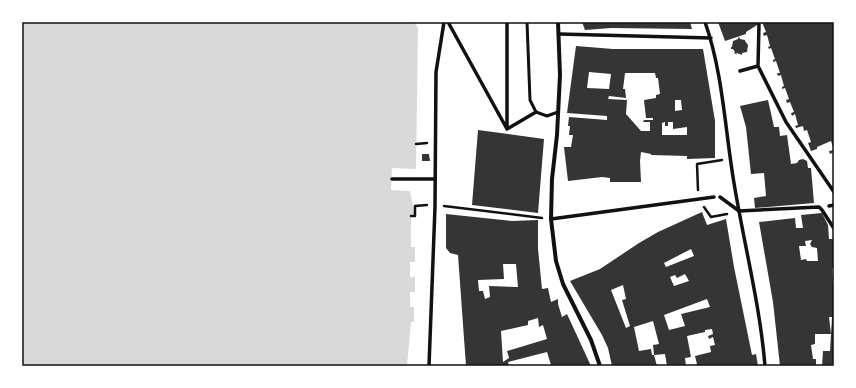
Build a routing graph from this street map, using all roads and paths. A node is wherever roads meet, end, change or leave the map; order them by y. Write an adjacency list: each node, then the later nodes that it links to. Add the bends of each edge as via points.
1 (444, 22): 17 (street, via 436,72)
2 (448, 22): 14 (street)
3 (507, 22): 14 (street)
4 (527, 22): 12 (lane, via 530,100)
5 (558, 22): 8 (street)
6 (705, 22): 9 (street)
7 (759, 24): 10 (street)
8 (559, 34): 9 (street); 13 (street)
9 (711, 38): 15 (street)
10 (758, 66): 11 (street); 18 (street, via 786,122)
11 (740, 71)
12 (536, 112): 13 (lane, via 546,116); 14 (street)
13 (558, 112): 27 (street)
14 (507, 129)
15 (730, 158): 21 (path, via 697,164); 25 (street)
16 (392, 179): 17 (street)
17 (435, 179): 22 (street)
18 (834, 192)
19 (714, 197): 21 (street)
20 (720, 197): 25 (street)
21 (698, 199): 25 (path, via 711,218); 27 (street)
22 (435, 205): 26 (path, via 415,206 415,216); 27 (path); 29 (street)
23 (834, 205): 24 (street)
24 (829, 206)
25 (739, 211): 28 (street, via 819,207); 31 (street, via 763,337)
26 (411, 216)
27 (550, 219): 30 (street, via 556,261 563,284 591,340)
28 (834, 226)
29 (429, 366)
30 (600, 366)
31 (765, 366)

